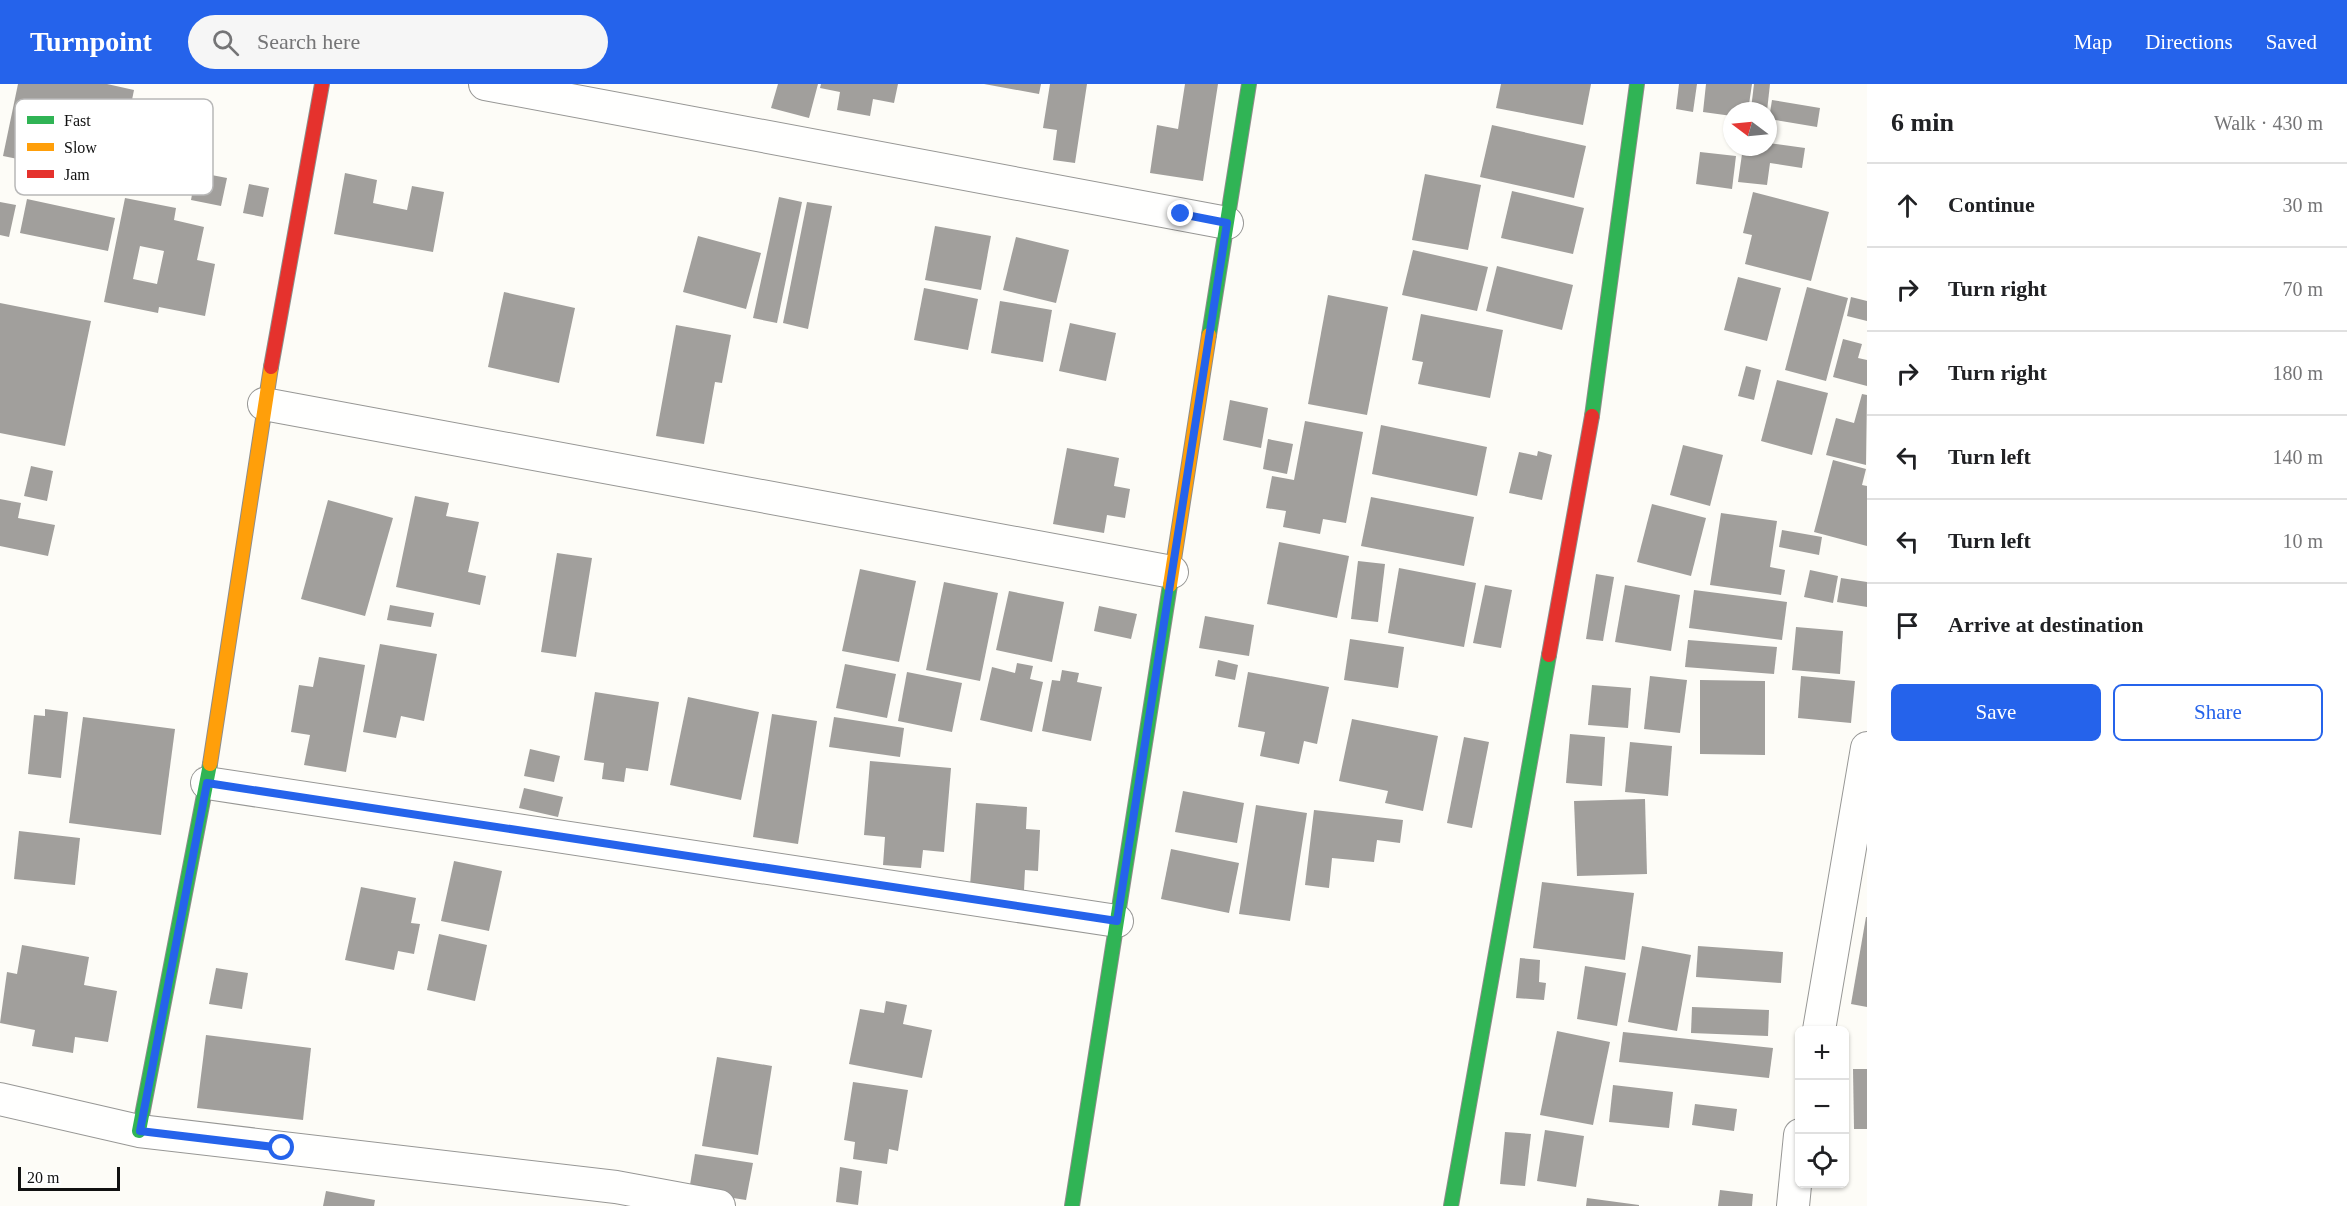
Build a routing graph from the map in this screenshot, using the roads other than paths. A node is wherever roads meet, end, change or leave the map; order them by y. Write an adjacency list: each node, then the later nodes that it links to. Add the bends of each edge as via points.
1 (322, 84): 6 (street)
2 (485, 84): 5 (street)
3 (1249, 84): 5 (street)
4 (1637, 84): 18 (street, via 1590,428)
5 (1227, 223): 7 (street)
6 (264, 404): 7 (street); 9 (street)
7 (1172, 572): 10 (street)
8 (1867, 748): 11 (street)
9 (207, 783): 10 (street); 13 (street)
10 (1117, 921): 17 (street)
11 (1820, 1026)
12 (0, 1099): 13 (street)
13 (140, 1131): 15 (street)
14 (1795, 1186): 19 (street)
15 (614, 1196): 16 (street)
16 (719, 1206)
17 (1072, 1206)
18 (1451, 1206)
19 (1793, 1206)

